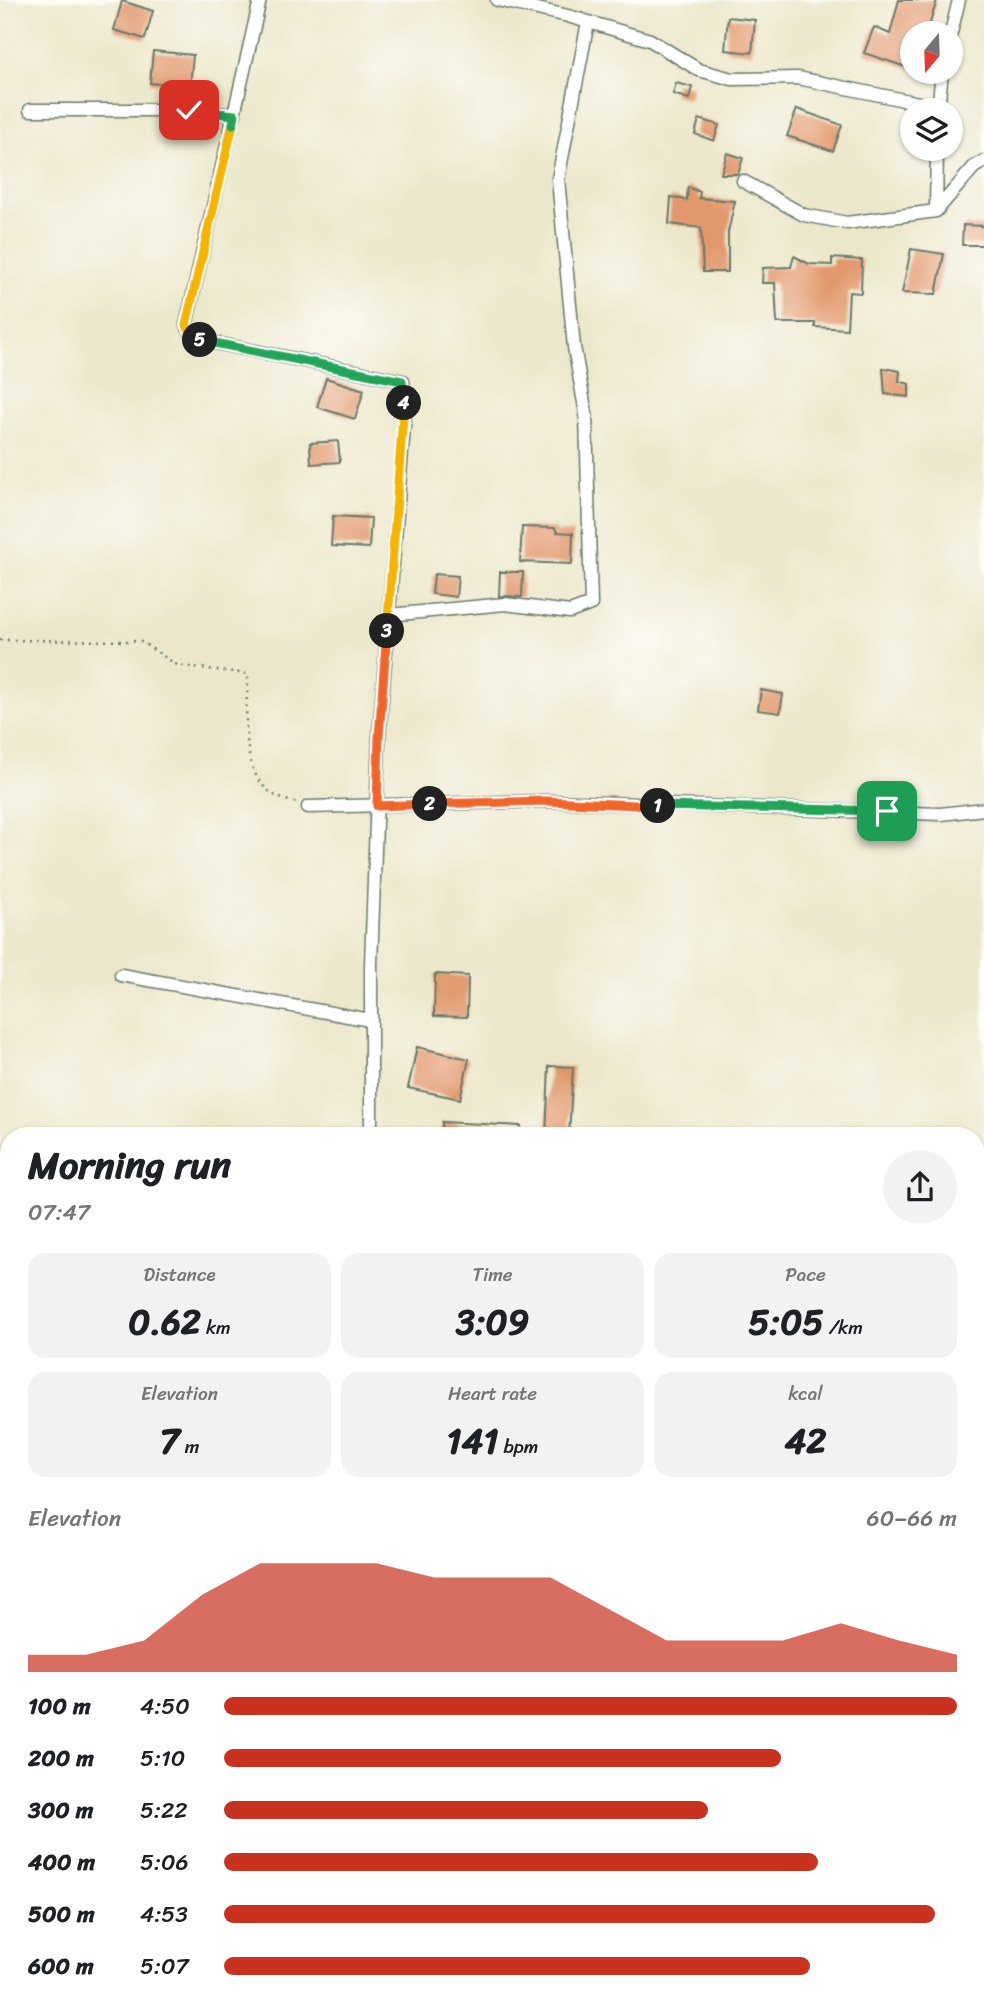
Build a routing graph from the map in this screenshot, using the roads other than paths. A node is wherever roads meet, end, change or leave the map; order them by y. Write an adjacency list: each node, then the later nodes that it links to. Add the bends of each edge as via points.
1 (260, 0): 8 (street)
2 (497, 0): 5 (street)
3 (959, 0): 4 (street)
4 (954, 21)
5 (589, 22): 6 (street, via 650,40 699,70 732,79 798,78); 13 (street, via 558,179 586,414 591,604 570,612 505,604)
6 (900, 100)
7 (30, 110): 8 (street, via 189,110)
8 (235, 115): 13 (street, via 186,325 196,339 402,381 405,414)
9 (937, 161): 12 (street)
10 (984, 161): 12 (street)
11 (743, 181): 12 (street, via 804,215 847,223)
12 (936, 211)
13 (389, 615): 14 (street)
14 (377, 806): 15 (street); 16 (street, via 547,801 941,814); 18 (street)
15 (308, 807)
16 (984, 809)
17 (121, 975): 18 (street)
18 (370, 1020): 19 (street)
19 (371, 1127)

